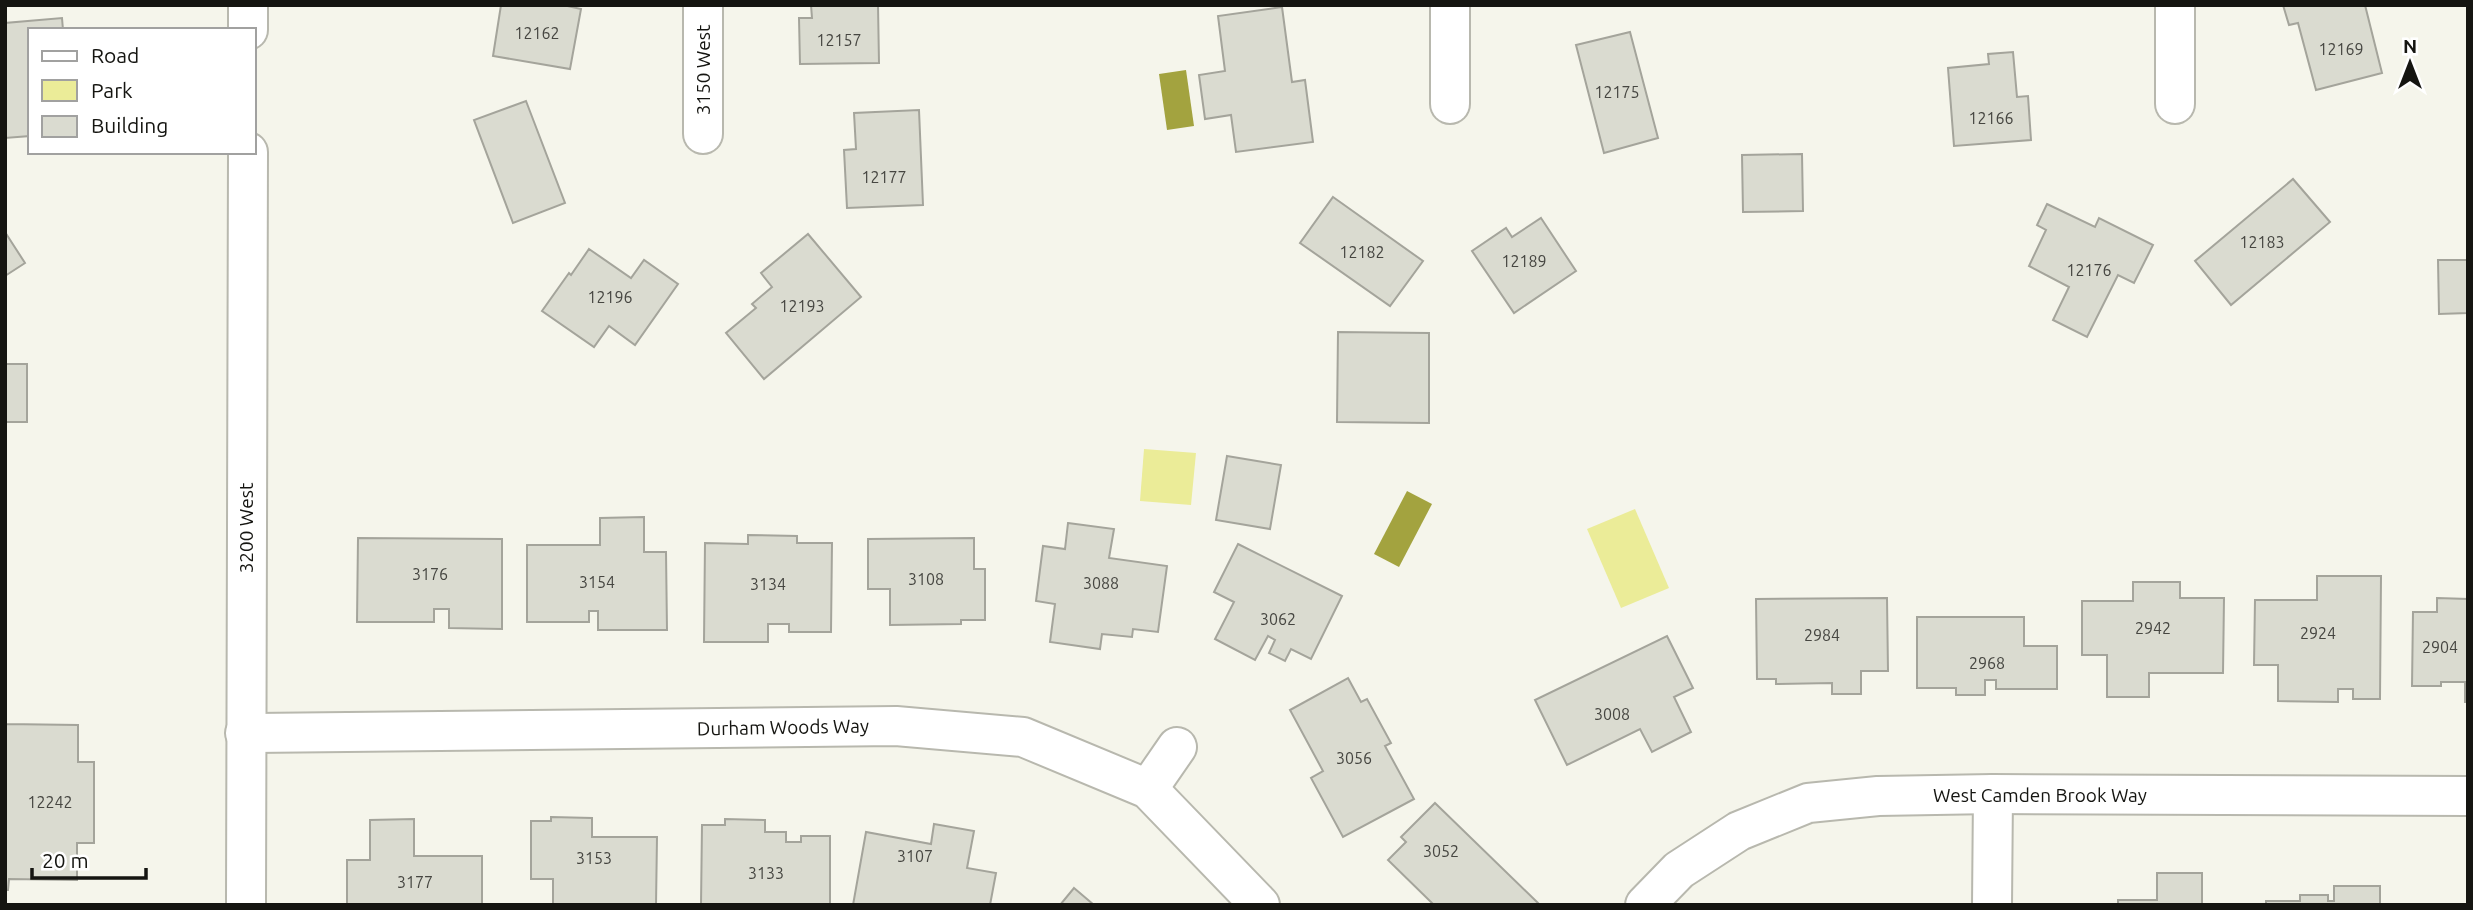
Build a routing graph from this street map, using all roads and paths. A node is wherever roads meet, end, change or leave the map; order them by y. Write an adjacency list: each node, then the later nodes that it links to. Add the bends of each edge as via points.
1 (248, 5): 5 (street)
2 (703, 5): 8 (street, 3150 West)
3 (1450, 5): 6 (street)
4 (2175, 5): 7 (street)
5 (248, 28)
6 (1450, 104)
7 (2175, 104)
8 (703, 134)
9 (248, 154): 10 (street, 3200 West)
10 (246, 733): 12 (street, Durham Woods Way, via 897,726 1023,737); 15 (street, 3200 West)
11 (1177, 747): 12 (street)
12 (1148, 789): 16 (street, Durham Woods Way)
13 (1993, 794): 14 (street, West Camden Brook Way); 17 (street, West Camden Brook Way, via 1878,796 1808,803 1739,831 1679,870); 18 (street)
14 (2468, 796)
15 (246, 905)
16 (1260, 905)
17 (1645, 905)
18 (1992, 905)

